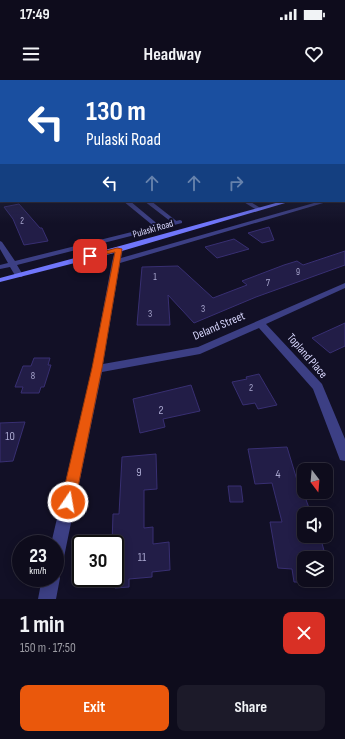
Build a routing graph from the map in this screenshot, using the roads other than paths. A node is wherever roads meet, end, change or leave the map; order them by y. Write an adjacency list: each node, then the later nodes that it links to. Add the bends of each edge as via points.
1 (127, 202): 7 (street)
2 (148, 202): 7 (street, via 178,222)
3 (247, 202): 6 (street)
4 (285, 202): 6 (main road, Pulaski Road)
5 (324, 202): 10 (street)
6 (259, 209): 9 (main road, Pulaski Road)
7 (158, 227): 11 (street)
8 (0, 243): 11 (street)
9 (119, 249): 10 (street); 13 (main road, Pulaski Road)
10 (116, 262): 17 (street)
11 (12, 264): 12 (street); 13 (street)
12 (0, 267)
13 (19, 275): 14 (main road, Pulaski Road)
14 (0, 280)
15 (345, 285): 16 (street, Deland Street)
16 (260, 323): 17 (street, Deland Street, via 200,350); 18 (street, Topland Place, via 318,387)
17 (97, 368): 19 (street)
18 (345, 454)
19 (61, 535)
20 (50, 587): 21 (street)
21 (47, 599)

